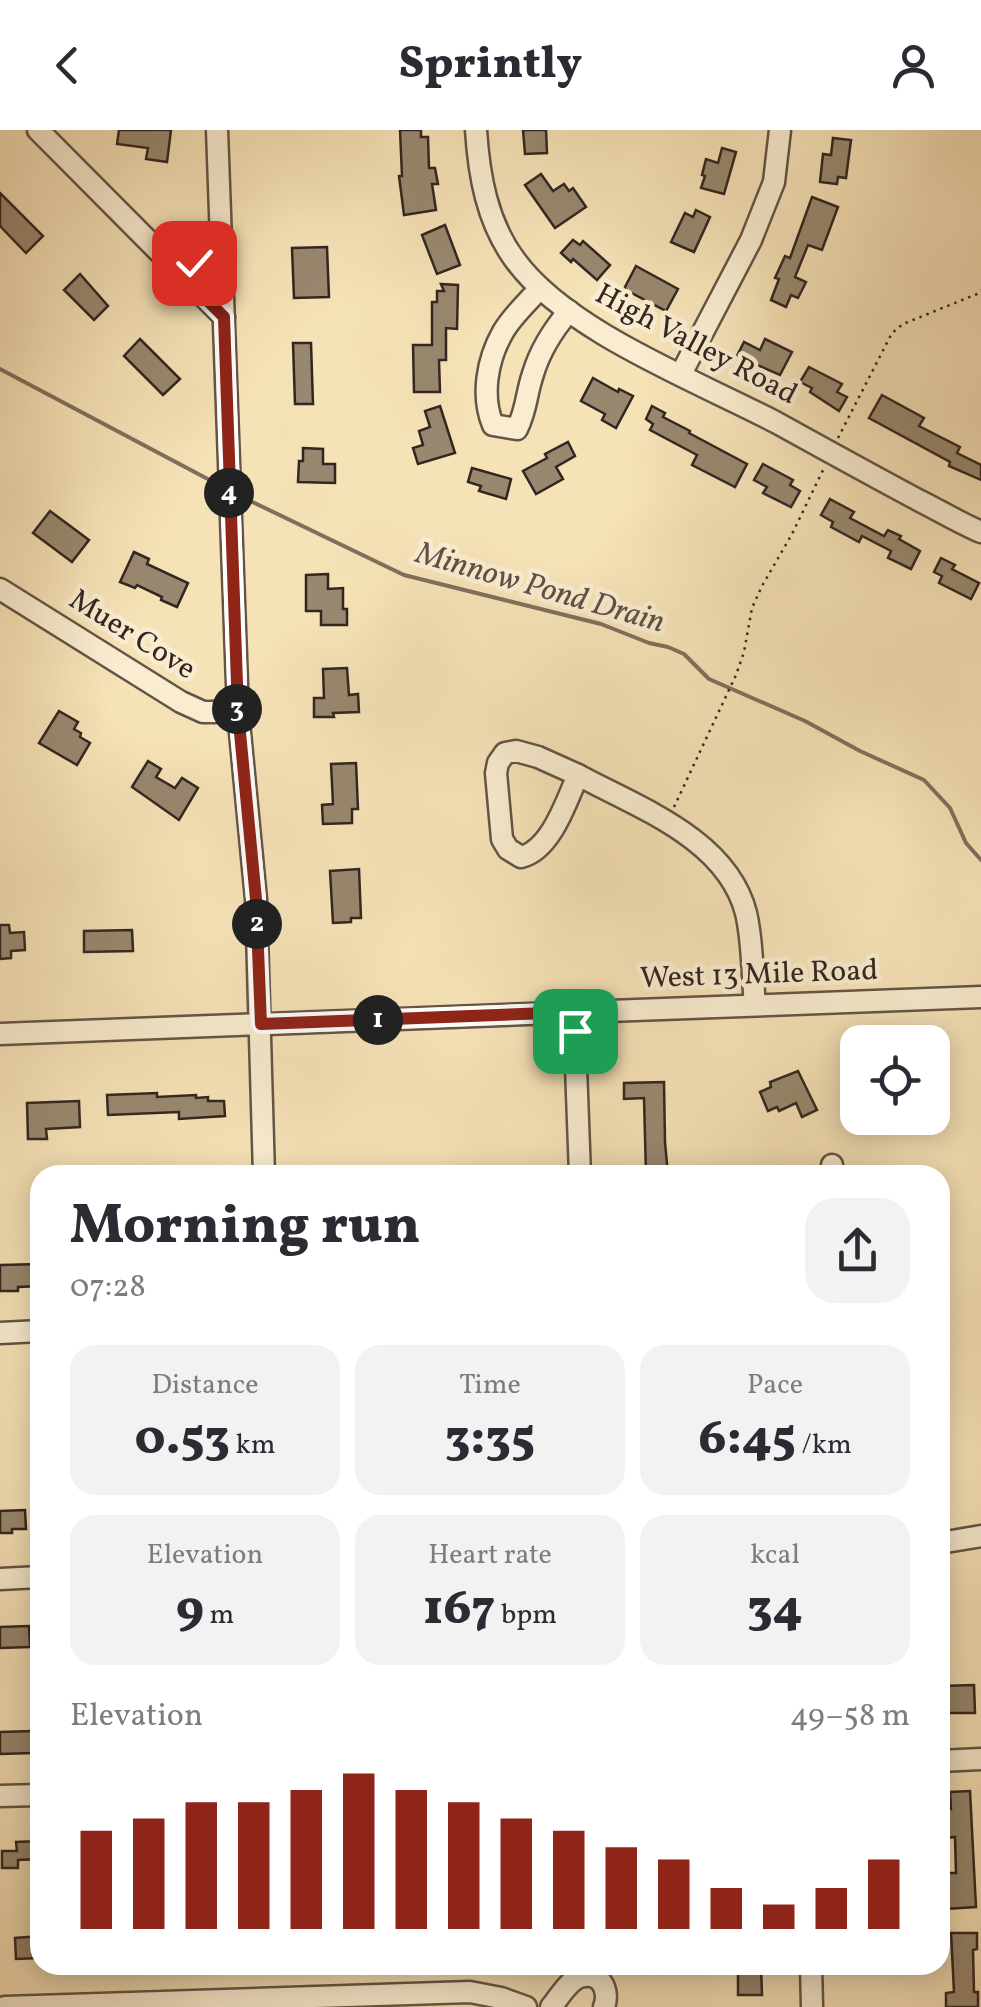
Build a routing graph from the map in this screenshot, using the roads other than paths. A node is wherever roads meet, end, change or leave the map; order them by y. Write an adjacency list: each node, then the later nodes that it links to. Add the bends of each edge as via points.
1 (38, 130): 6 (street)
2 (216, 130): 5 (street)
3 (476, 130): 7 (street, High Valley Road, via 495,224)
4 (780, 130): 10 (street, via 774,182 751,240)
5 (221, 242): 6 (street, via 206,258); 9 (street)
6 (171, 264): 9 (street)
7 (540, 288): 8 (street, High Valley Road); 8 (street, via 504,331 492,361 485,407 493,425 517,429 544,347)
8 (569, 311): 10 (street, High Valley Road)
9 (224, 317): 13 (street)
10 (681, 374): 11 (street, High Valley Road)
11 (981, 532)
12 (0, 589): 13 (street, Muer Cove, via 182,702 203,712)
13 (238, 712): 18 (street)
14 (578, 776): 14 (street, via 526,753 504,754 496,772 508,849 521,857 543,845); 16 (street, via 666,822 732,878 746,916)
15 (981, 997): 16 (street, West 13 Mile Road)
16 (755, 1005): 17 (street, West 13 Mile Road)
17 (574, 1012): 18 (street, West 13 Mile Road); 21 (street)
18 (261, 1024): 19 (street, West 13 Mile Road); 20 (street)
19 (0, 1034)
20 (264, 1165)
21 (580, 1165)
22 (30, 1331): 23 (street)
23 (0, 1332)
24 (981, 1536): 25 (street)
25 (950, 1541)
26 (30, 1578): 27 (street)
27 (0, 1579)
28 (981, 1759): 29 (street)
29 (950, 1760)
30 (30, 1795): 31 (street)
31 (0, 1796)
32 (811, 1975): 38 (street)
33 (121, 2005): 34 (street); 35 (street, via 470,1992)
34 (5, 2007)
35 (526, 2007)
36 (551, 2007): 37 (street, via 577,1978 590,1976 606,1988)
37 (604, 2007)
38 (812, 2007)

